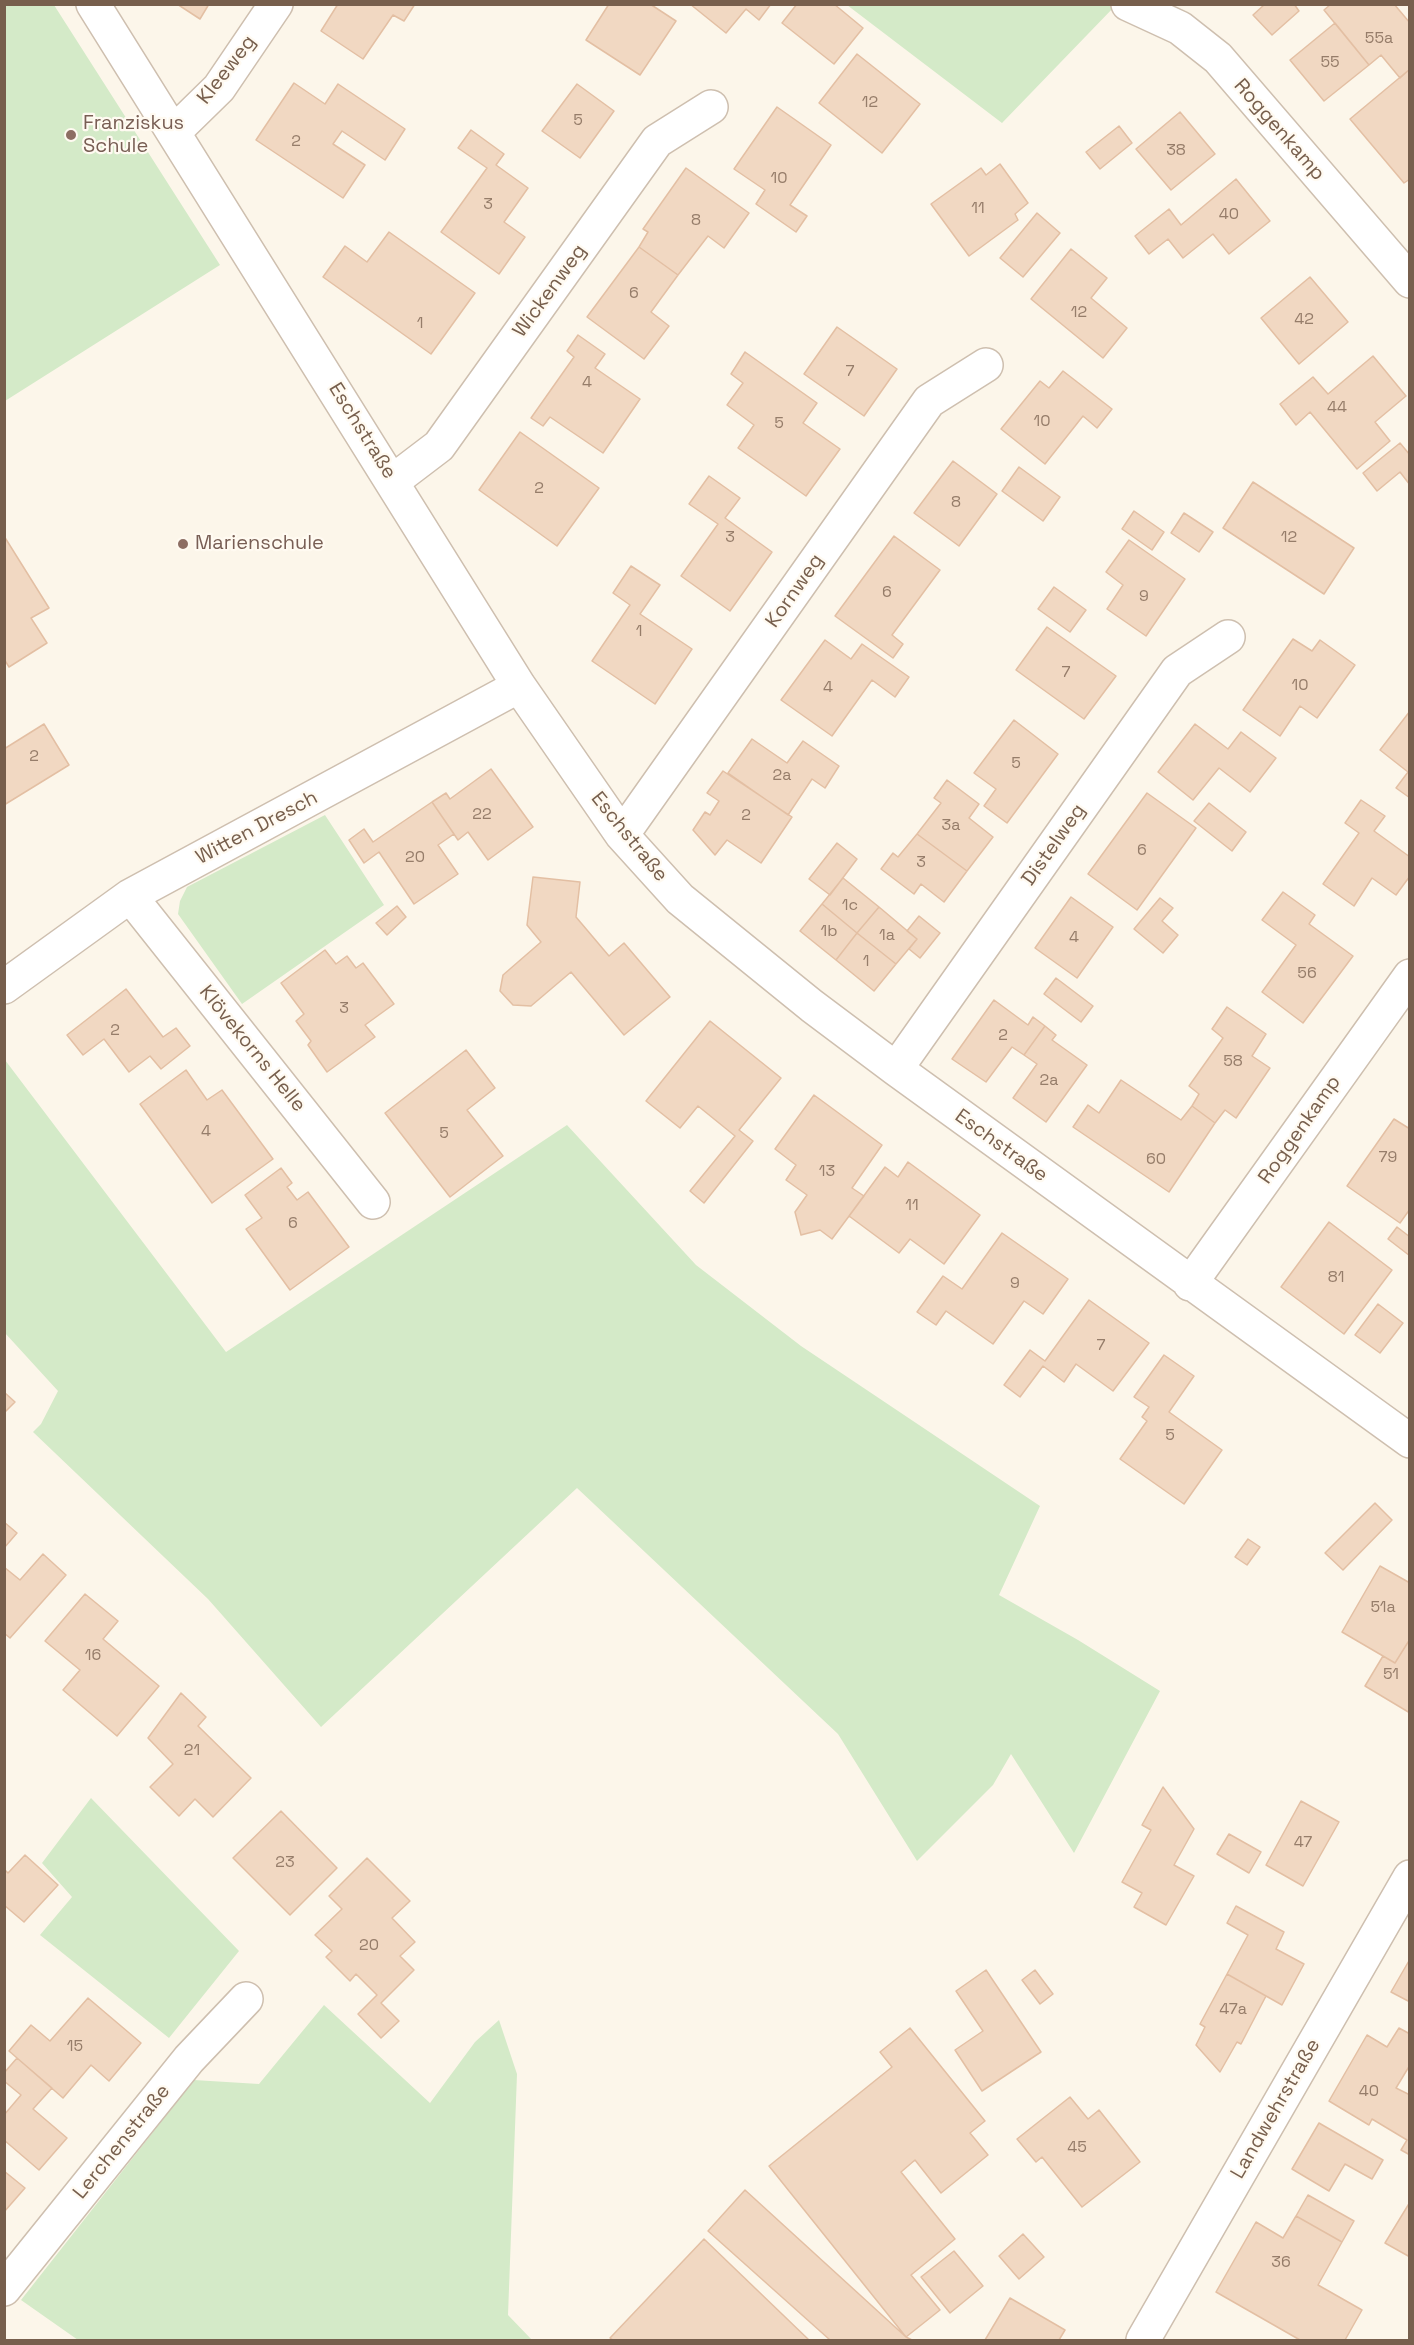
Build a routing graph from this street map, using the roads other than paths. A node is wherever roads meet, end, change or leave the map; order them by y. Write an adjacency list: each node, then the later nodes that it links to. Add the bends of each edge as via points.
1 (93, 4): 5 (street, Eschstraße)
2 (276, 4): 5 (street, Kleeweg, via 219,88)
3 (1128, 4): 6 (street, Roggenkamp, via 1180,28 1218,58)
4 (711, 107): 8 (street, Wickenweg, via 657,141 439,446)
5 (174, 132): 8 (street, Eschstraße)
6 (1410, 281)
7 (986, 365): 11 (street, Kornweg, via 929,401)
8 (393, 481): 10 (street, Eschstraße)
9 (1228, 637): 15 (street, Distelweg, via 1178,671)
10 (519, 686): 11 (street, Eschstraße); 12 (street, Witten Dresch)
11 (622, 835): 15 (street, Eschstraße, via 680,899)
12 (130, 896): 14 (street, Witten Dresch); 16 (street, Klövekorns Helle)
13 (1410, 976): 17 (street, Roggenkamp)
14 (4, 987)
15 (896, 1069): 17 (street, Eschstraße)
16 (373, 1202)
17 (1190, 1284): 18 (street, Eschstraße)
18 (1410, 1442)
19 (1410, 1877): 22 (street, Landwehrstraße)
20 (246, 1999): 21 (street, Lerchenstraße, via 189,2059)
21 (4, 2289)
22 (1143, 2340)

